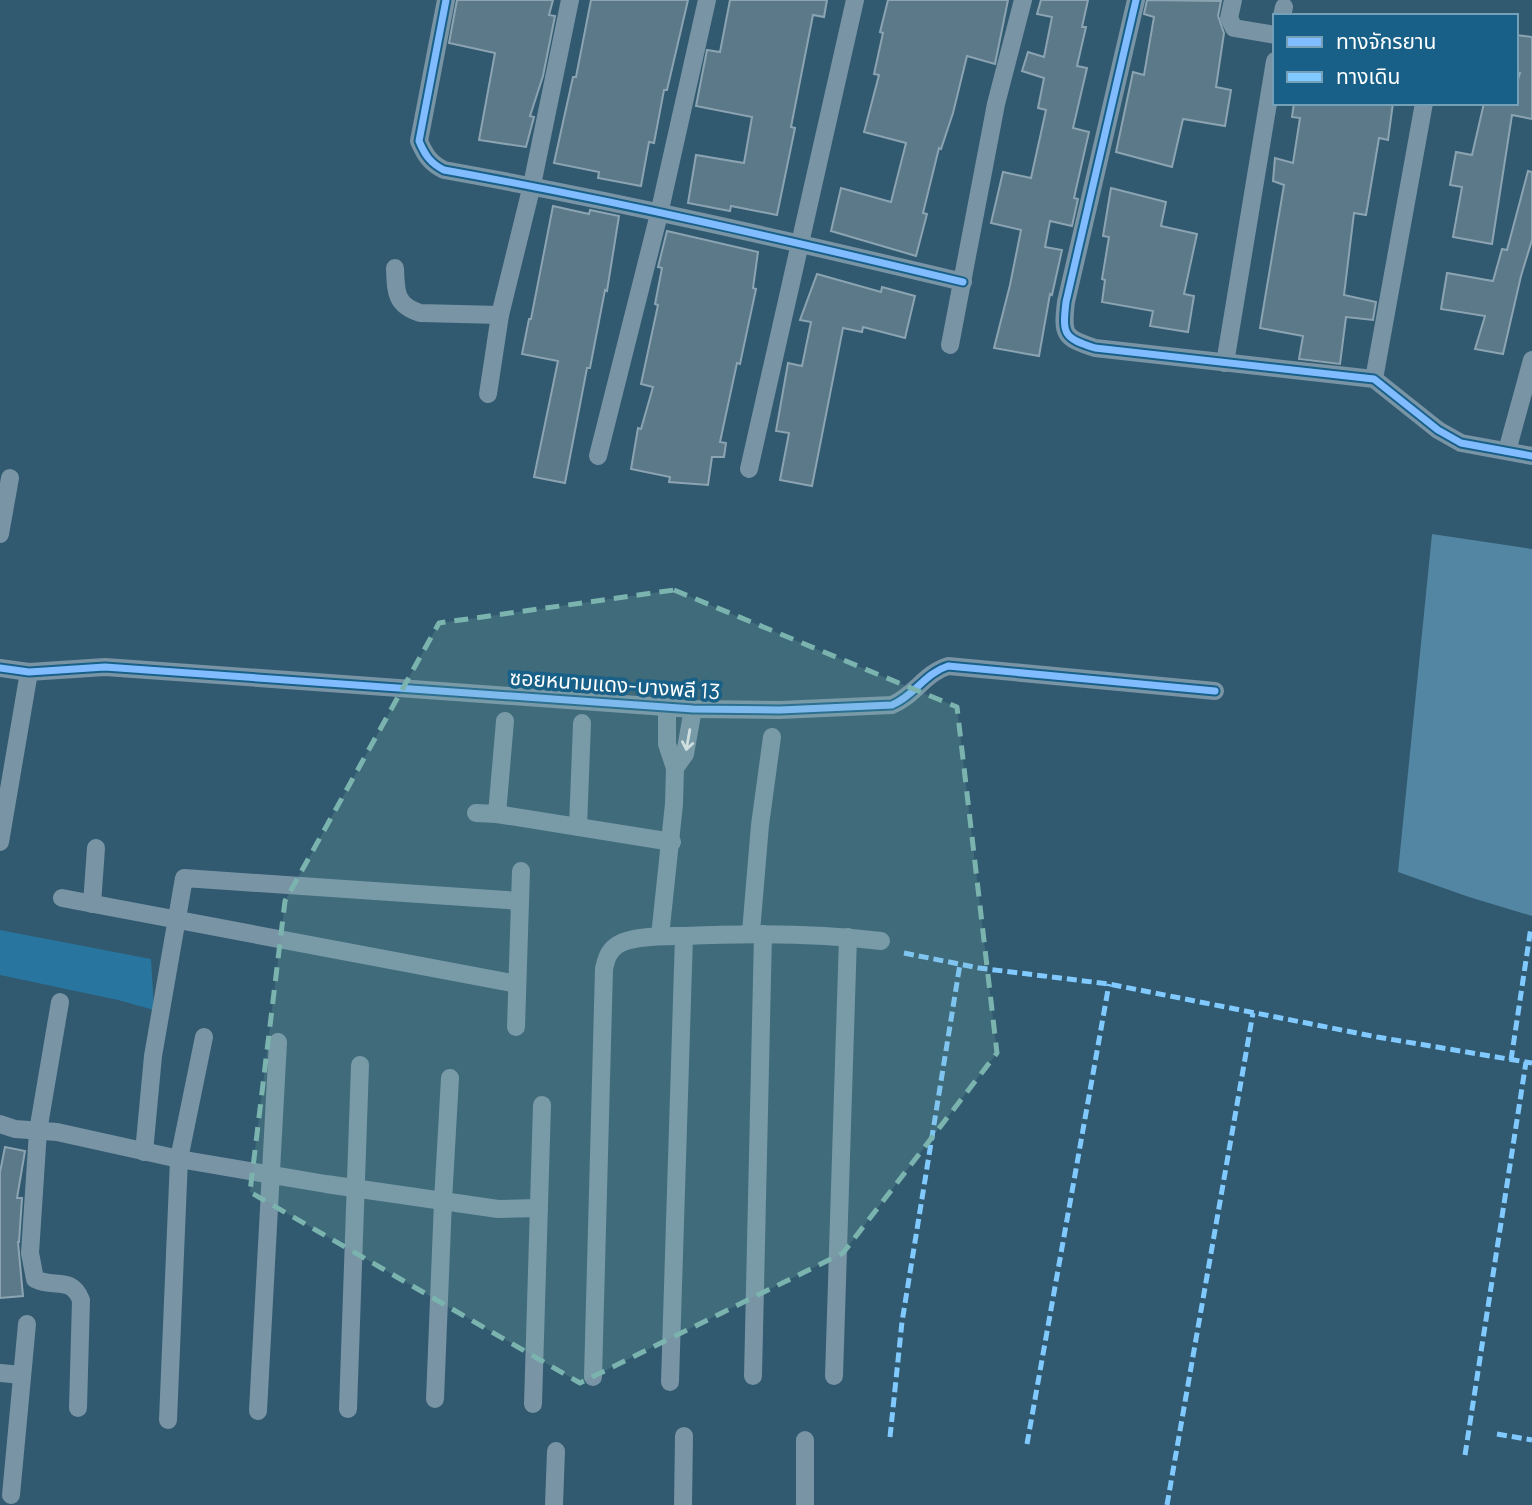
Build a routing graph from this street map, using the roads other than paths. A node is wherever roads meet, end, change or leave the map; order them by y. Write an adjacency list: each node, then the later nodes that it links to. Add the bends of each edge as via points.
1 (446, 0): 11 (street, via 422,118 419,141 425,155 444,170)
2 (570, 0): 11 (street)
3 (707, 0): 12 (street)
4 (855, 0): 13 (street)
5 (1023, 0): 15 (street, via 996,104)
6 (1136, 0): 19 (street, via 1066,302 1066,333 1073,341 1095,348)
7 (1233, 0): 8 (street, via 1229,18 1234,28)
8 (1273, 35)
9 (1273, 73): 19 (street)
10 (1424, 105): 20 (street)
11 (532, 185): 12 (street); 16 (street)
12 (659, 214): 13 (street); 23 (street)
13 (800, 243): 15 (street); 25 (street)
14 (395, 268): 16 (street, via 396,293 407,309)
15 (963, 282): 17 (street)
16 (500, 315): 21 (street)
17 (950, 345)
18 (1532, 360): 22 (street)
19 (1225, 363): 20 (street)
20 (1374, 379): 22 (street, via 1461,443)
21 (488, 394)
22 (1507, 451): 24 (street)
23 (598, 456)
24 (1532, 456)
25 (749, 469)
26 (10, 478): 27 (street)
27 (0, 534)
28 (0, 668): 29 (street, ซอยหนามแดง-บางพลี 13)
29 (29, 672): 31 (street, ซอยหนามแดง-บางพลี 13, via 105,667); 40 (street)
30 (1215, 691): 32 (street, ซอยหนามแดง-บางพลี 13, via 948,666 892,705)
31 (667, 709): 32 (street, ซอยหนามแดง-บางพลี 13); 36 (street, via 667,744)
32 (693, 709): 36 (street, one-way to 36, via 685,754)
33 (505, 722): 38 (street)
34 (582, 723): 39 (street)
35 (772, 737): 48 (street, via 760,825)
36 (675, 768): 41 (street)
37 (476, 813): 38 (street)
38 (497, 814): 39 (street)
39 (578, 827): 41 (street)
40 (0, 842)
41 (672, 842): 49 (street)
42 (96, 848): 46 (street)
43 (521, 871): 45 (street)
44 (62, 898): 46 (street)
45 (520, 901): 47 (street, via 184,878); 53 (street)
46 (92, 904): 47 (street)
47 (176, 921): 53 (street); 63 (street, via 153,1056)
48 (757, 933): 50 (street); 51 (street); 72 (street)
49 (660, 936): 50 (street); 74 (street, via 616,945 604,969)
50 (684, 936): 75 (street)
51 (848, 937): 52 (street); 73 (street)
52 (881, 941)
53 (517, 984): 55 (street)
54 (60, 1002): 62 (street)
55 (516, 1027)
56 (204, 1037): 64 (street)
57 (278, 1042): 65 (street)
58 (360, 1065): 66 (street)
59 (450, 1078): 67 (street)
60 (542, 1105): 68 (street)
61 (0, 1124): 62 (street)
62 (38, 1131): 63 (street); 78 (street, via 32,1269 35,1279 70,1285 81,1300)
63 (144, 1152): 64 (street)
64 (179, 1159): 65 (street); 81 (street)
65 (270, 1175): 66 (street); 80 (street)
66 (357, 1189): 67 (street); 79 (street)
67 (443, 1201): 68 (street, via 498,1209); 76 (street)
68 (539, 1208): 77 (street)
69 (27, 1324): 71 (street)
70 (0, 1373): 71 (street)
71 (22, 1375): 85 (street)
72 (753, 1376)
73 (834, 1376)
74 (593, 1377)
75 (670, 1382)
76 (435, 1399)
77 (533, 1404)
78 (78, 1408)
79 (348, 1409)
80 (258, 1411)
81 (168, 1420)
82 (684, 1436): 87 (street)
83 (805, 1440): 88 (street)
84 (556, 1451): 86 (street)
85 (12, 1495)
86 (554, 1505)
87 (684, 1505)
88 (805, 1505)

